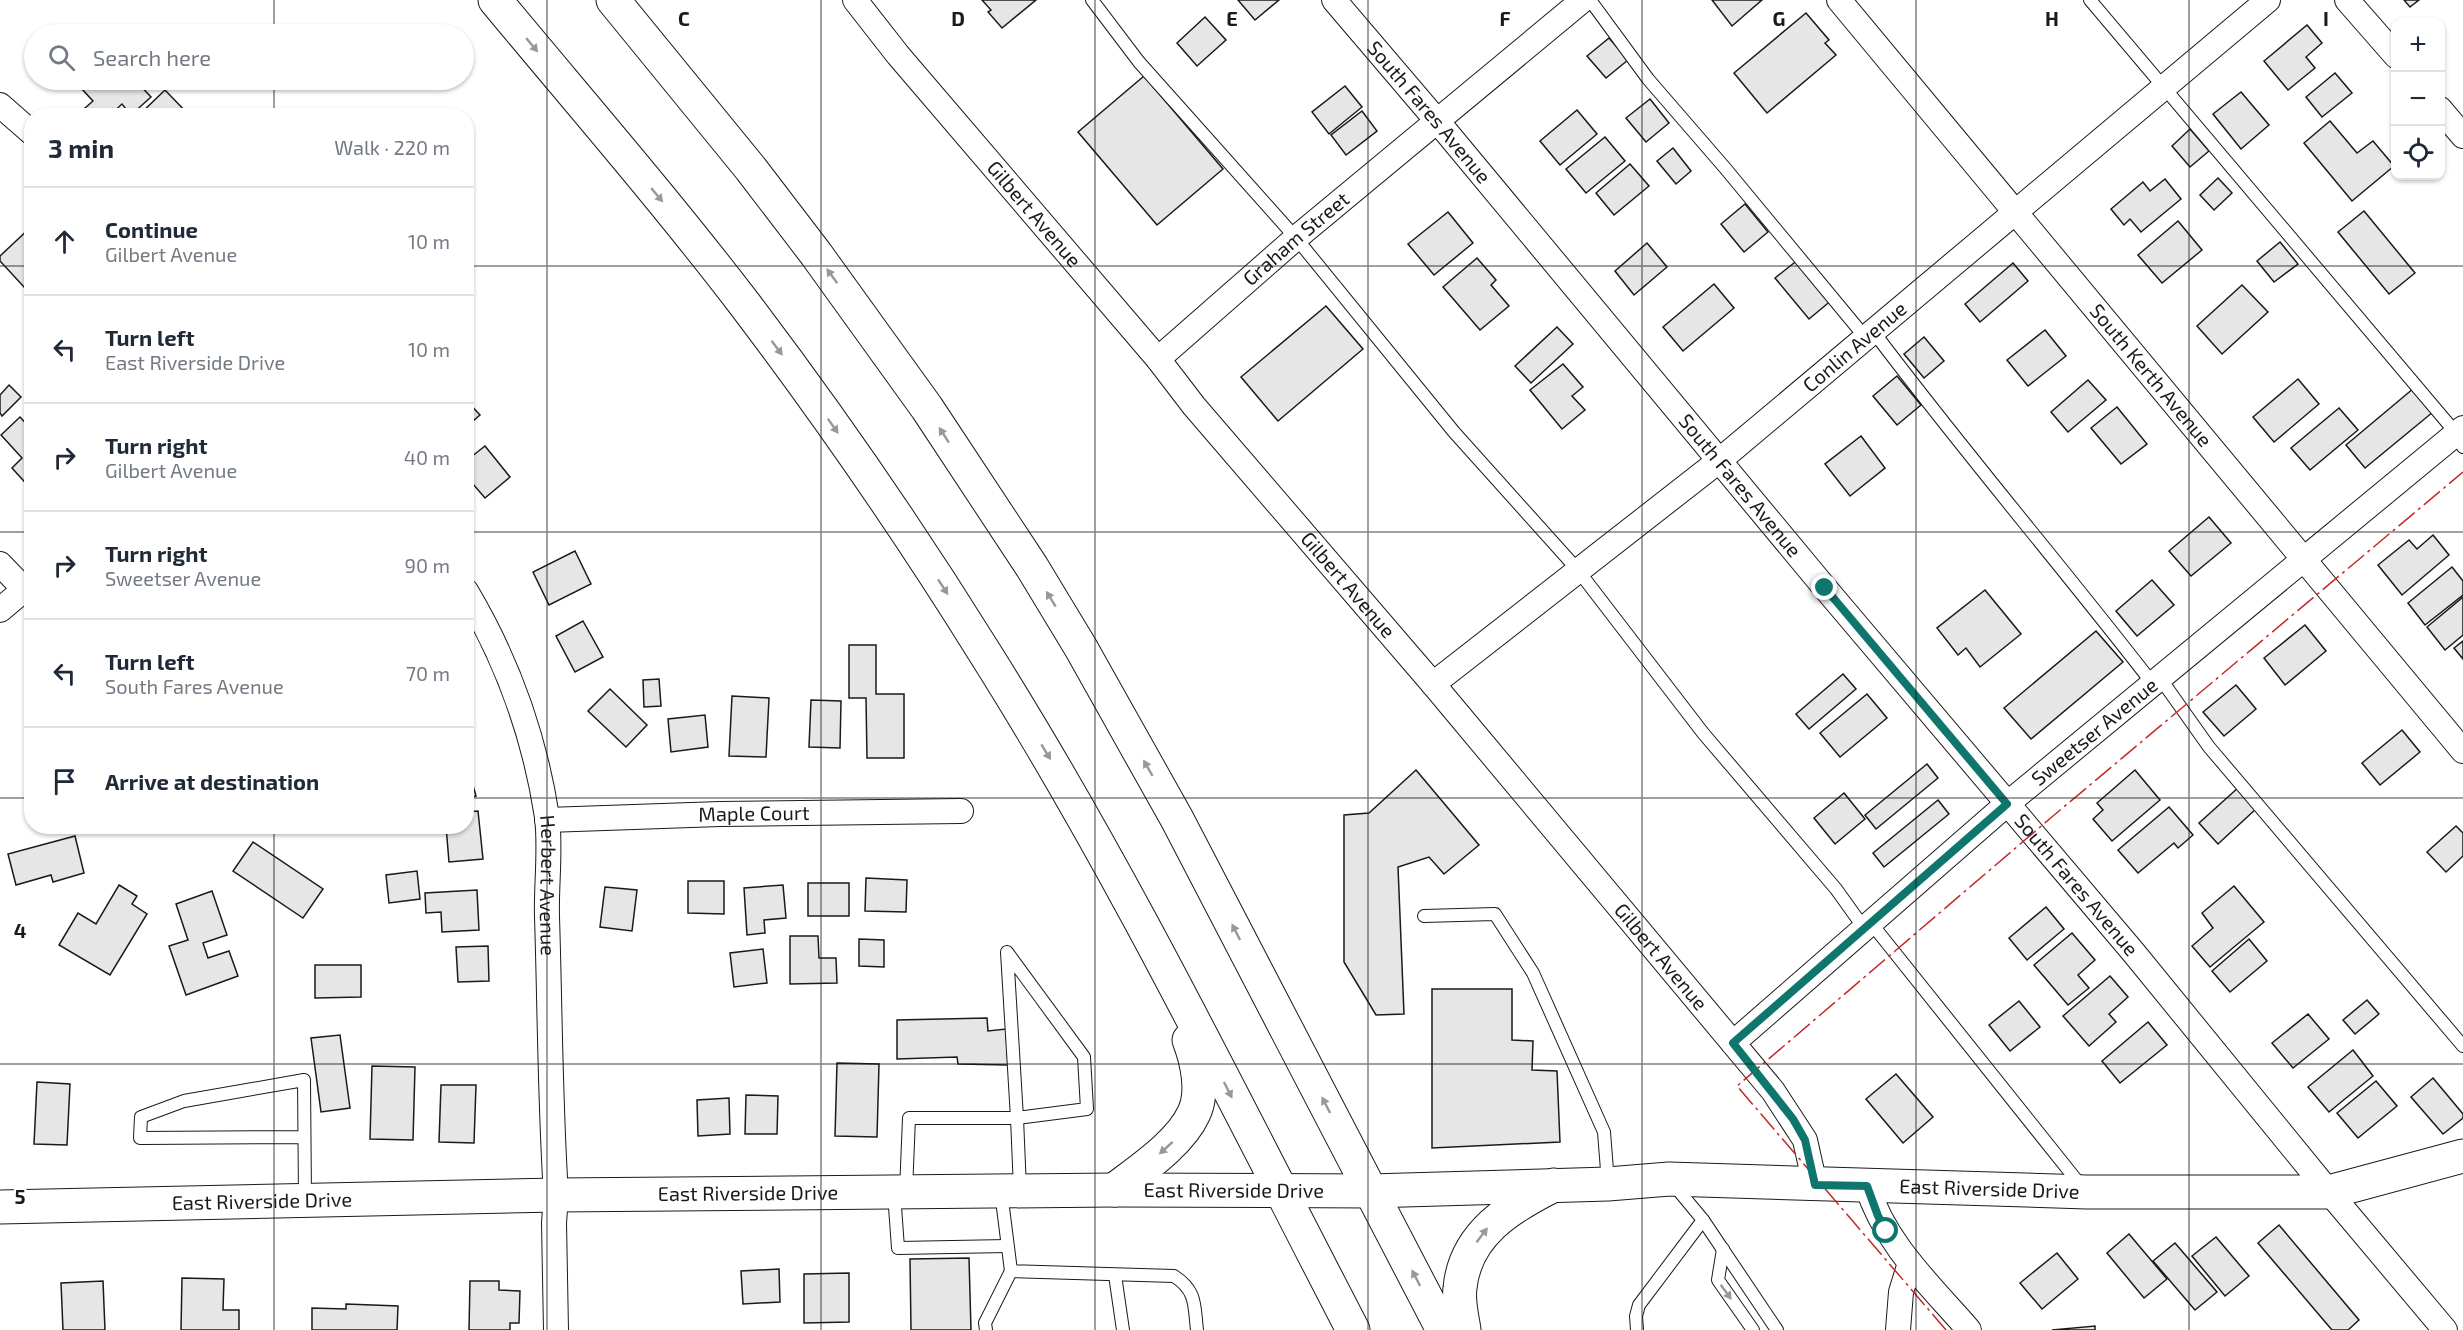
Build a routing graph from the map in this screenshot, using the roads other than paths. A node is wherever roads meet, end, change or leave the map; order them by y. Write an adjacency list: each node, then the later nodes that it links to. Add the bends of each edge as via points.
1 (495, 0): 40 (main road, one-way to 40, via 741,301 903,527 984,650 1066,786)
2 (614, 0): 53 (main road, one-way to 2, via 1177,819 1032,567 927,408 816,254)
3 (855, 0): 22 (street, Gilbert Avenue)
4 (1092, 0): 20 (lane, via 1147,70)
5 (1334, 0): 16 (street, South Fares Avenue)
6 (1583, 0): 16 (street, Graham Street)
7 (1590, 0): 21 (lane, via 1648,79)
8 (1839, 0): 19 (street, South Kerth Avenue)
9 (2090, 0): 13 (lane)
10 (2268, 0): 13 (street, Conlin Avenue)
11 (2347, 0): 12 (street)
12 (2391, 50)
13 (2163, 87): 19 (street, Conlin Avenue); 23 (lane)
14 (0, 105): 17 (street)
15 (2445, 115): 18 (street)
16 (1438, 122): 20 (street, Graham Street); 24 (street, South Fares Avenue)
17 (24, 126)
18 (2463, 136)
19 (2015, 211): 21 (street, Conlin Avenue); 25 (street, South Kerth Avenue)
20 (1296, 238): 22 (street, Graham Street); 27 (lane, via 1454,432)
21 (1869, 334): 24 (street, Conlin Avenue); 32 (lane)
22 (1158, 359): 33 (street, Gilbert Avenue)
23 (2461, 436): 25 (street, Sweetser Avenue)
24 (1720, 460): 27 (street, Conlin Avenue); 35 (street, South Fares Avenue)
25 (2303, 559): 32 (street, Sweetser Avenue); 34 (street, South Kerth Avenue)
26 (0, 564): 28 (street)
27 (1577, 569): 33 (street, Conlin Avenue); 39 (lane, via 1703,733)
28 (24, 586)
29 (24, 593): 31 (street)
30 (474, 606): 37 (street, Herbert Avenue, via 513,685 540,779)
31 (0, 610)
32 (2157, 681): 35 (street, Sweetser Avenue); 42 (lane)
33 (1433, 684): 41 (street, Gilbert Avenue)
34 (2463, 751)
35 (2007, 804): 39 (street, Sweetser Avenue); 57 (street, South Fares Avenue)
36 (961, 811): 37 (street, Maple Court)
37 (547, 820): 58 (street, Herbert Avenue)
38 (1424, 916): 47 (lane, via 1495,914 1533,973 1604,1132)
39 (1868, 925): 41 (street, Sweetser Avenue); 56 (lane)
40 (1151, 941): 51 (main road, one-way to 51, via 1194,1052 1198,1100 1194,1114 1172,1143); 55 (main road, one-way to 55)
41 (1733, 1043): 49 (street, Gilbert Avenue, via 1793,1119 1805,1140)
42 (2463, 1046)
43 (1017, 1118): 43 (lane, via 1008,976 1007,952 1084,1057 1087,1109); 52 (lane); 54 (lane, via 909,1118)
44 (304, 1137): 44 (lane, via 304,1080 184,1101 141,1117 140,1138); 59 (lane)
45 (2463, 1156): 57 (main road, East Riverside Drive)
46 (1669, 1179): 47 (main road, East Riverside Drive); 49 (main road, East Riverside Drive); 61 (lane)
47 (1608, 1184): 48 (main road, East Riverside Drive)
48 (1554, 1185): 53 (main road, East Riverside Drive); 73 (main road, one-way to 48, via 1460,1287 1471,1251 1491,1224)
49 (1815, 1185): 50 (main road, East Riverside Drive)
50 (1867, 1186): 56 (main road, East Riverside Drive); 64 (street, via 1886,1231)
51 (1114, 1190): 52 (main road, East Riverside Drive); 55 (main road, East Riverside Drive)
52 (1011, 1191): 54 (main road, East Riverside Drive); 62 (lane)
53 (1370, 1191): 55 (main road, East Riverside Drive); 72 (main road, one-way to 53)
54 (900, 1192): 58 (main road, East Riverside Drive); 62 (lane, via 898,1248)
55 (1281, 1192): 71 (main road)
56 (2086, 1192): 57 (main road, East Riverside Drive)
57 (2329, 1192): 79 (street, South Fares Avenue)
58 (556, 1195): 59 (main road, East Riverside Drive); 67 (street, Herbert Avenue)
59 (305, 1200): 60 (main road, East Riverside Drive)
60 (0, 1207)
61 (1703, 1220): 63 (lane); 74 (lane, via 1640,1305)
62 (1007, 1246): 65 (lane)
63 (1723, 1249): 75 (lane, one-way to 75, via 1718,1280); 76 (lane)
64 (1910, 1263): 77 (street, via 1901,1292); 78 (street)
65 (1011, 1271): 66 (lane); 68 (lane, via 985,1323)
66 (1115, 1275): 69 (lane); 70 (lane, via 1174,1276 1186,1284 1193,1298)
67 (556, 1330)
68 (986, 1330)
69 (1123, 1330)
70 (1197, 1330)
71 (1353, 1330)
72 (1443, 1330)
73 (1464, 1330)
74 (1637, 1330)
75 (1753, 1330)
76 (1777, 1330)
77 (1898, 1330)
78 (1969, 1330)
79 (2445, 1330)

